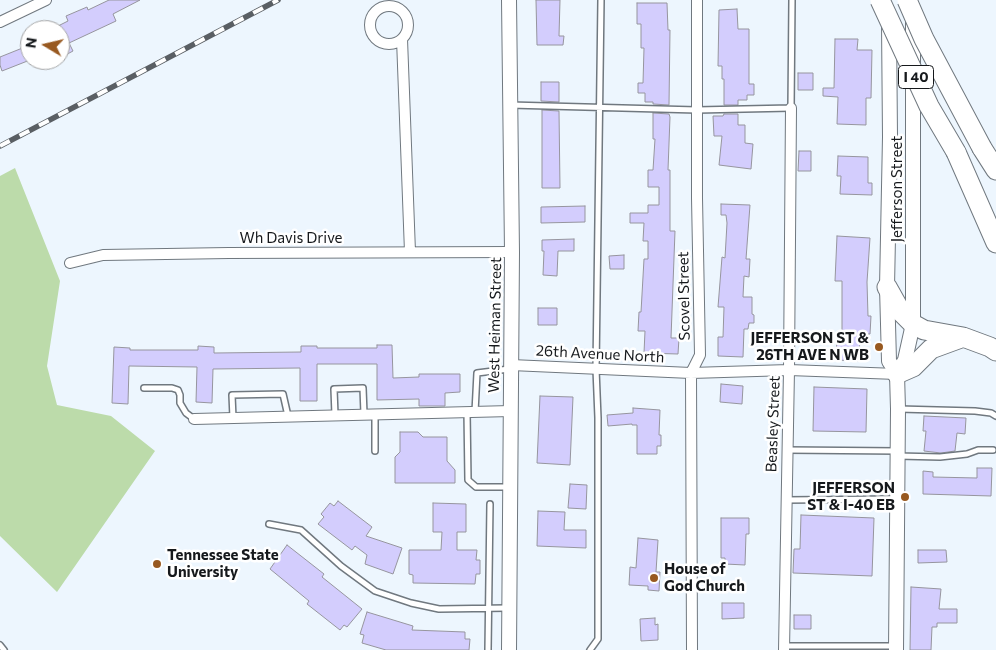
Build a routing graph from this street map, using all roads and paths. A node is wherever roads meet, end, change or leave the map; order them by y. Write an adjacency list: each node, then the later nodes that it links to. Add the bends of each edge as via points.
1 (46, 0): 10 (street)
2 (509, 0): 12 (main road, West Heiman Street)
3 (601, 0): 13 (lane)
4 (697, 0): 15 (street, Scovel Street)
5 (792, 0): 14 (lane)
6 (880, 0): 17 (highway, I 40, bridge, via 929,106)
7 (889, 0): 23 (main road, Jefferson Street)
8 (907, 0): 16 (highway, I 40, bridge, via 924,39)
9 (913, 0): 24 (main road, Jefferson Street)
10 (0, 22)
11 (402, 39): 20 (street)
12 (510, 105): 13 (lane); 21 (main road, West Heiman Street)
13 (599, 107): 15 (lane); 28 (lane)
14 (791, 108): 15 (lane); 29 (street, Beasley Street)
15 (697, 110): 30 (street, Scovel Street, via 700,355)
16 (996, 170)
17 (966, 172): 18 (highway, I 40); 19 (highway)
18 (996, 220)
19 (996, 243)
20 (410, 252): 21 (street, Wh Davis Drive); 22 (street, Wh Davis Drive, via 103,256)
21 (512, 252): 27 (main road, West Heiman Street)
22 (70, 264)
23 (887, 288): 24 (highway, via 901,312); 31 (main road, Jefferson Street, via 889,361)
24 (913, 324): 25 (highway, via 924,330); 31 (main road, Jefferson Street, via 905,360)
25 (962, 337): 26 (highway); 31 (highway, via 931,349 913,366)
26 (996, 351)
27 (511, 367): 28 (street, 26th Avenue North); 34 (main road, West Heiman Street); 35 (lane, via 477,373)
28 (596, 369): 30 (street, 26th Avenue North); 59 (lane, via 598,640)
29 (789, 370): 30 (street, 26th Avenue North); 31 (street, 26th Avenue North); 42 (street, Beasley Street)
30 (692, 372): 60 (street, Scovel Street)
31 (897, 374): 33 (main road, Jefferson Street)
32 (144, 388): 41 (lane, via 178,390 183,408)
33 (898, 409): 38 (lane, via 975,411); 45 (main road, Jefferson Street)
34 (511, 411): 35 (street); 46 (main road, West Heiman Street)
35 (471, 412): 36 (street); 46 (lane, via 468,480 476,486)
36 (369, 415): 37 (street); 37 (lane, via 363,388 334,389); 44 (lane)
37 (335, 416): 39 (street)
38 (996, 416)
39 (288, 417): 40 (street); 40 (lane, via 283,394 232,395)
40 (233, 418): 41 (street)
41 (194, 419)
42 (787, 450): 45 (lane); 47 (street, Beasley Street)
43 (993, 450): 45 (lane, via 940,457)
44 (375, 452)
45 (898, 454): 48 (main road, Jefferson Street)
46 (510, 487): 52 (main road, West Heiman Street)
47 (786, 500): 48 (lane); 54 (street, Beasley Street)
48 (897, 500): 55 (main road, Jefferson Street)
49 (490, 504): 51 (lane)
50 (269, 524): 51 (lane, via 301,530 375,591 439,609)
51 (489, 608): 52 (lane); 57 (lane)
52 (510, 608): 58 (main road, West Heiman Street)
53 (0, 645): 56 (lane)
54 (784, 648): 55 (lane)
55 (896, 648)
56 (4, 650)
57 (488, 650)
58 (510, 650)
59 (590, 650)
60 (692, 650)

